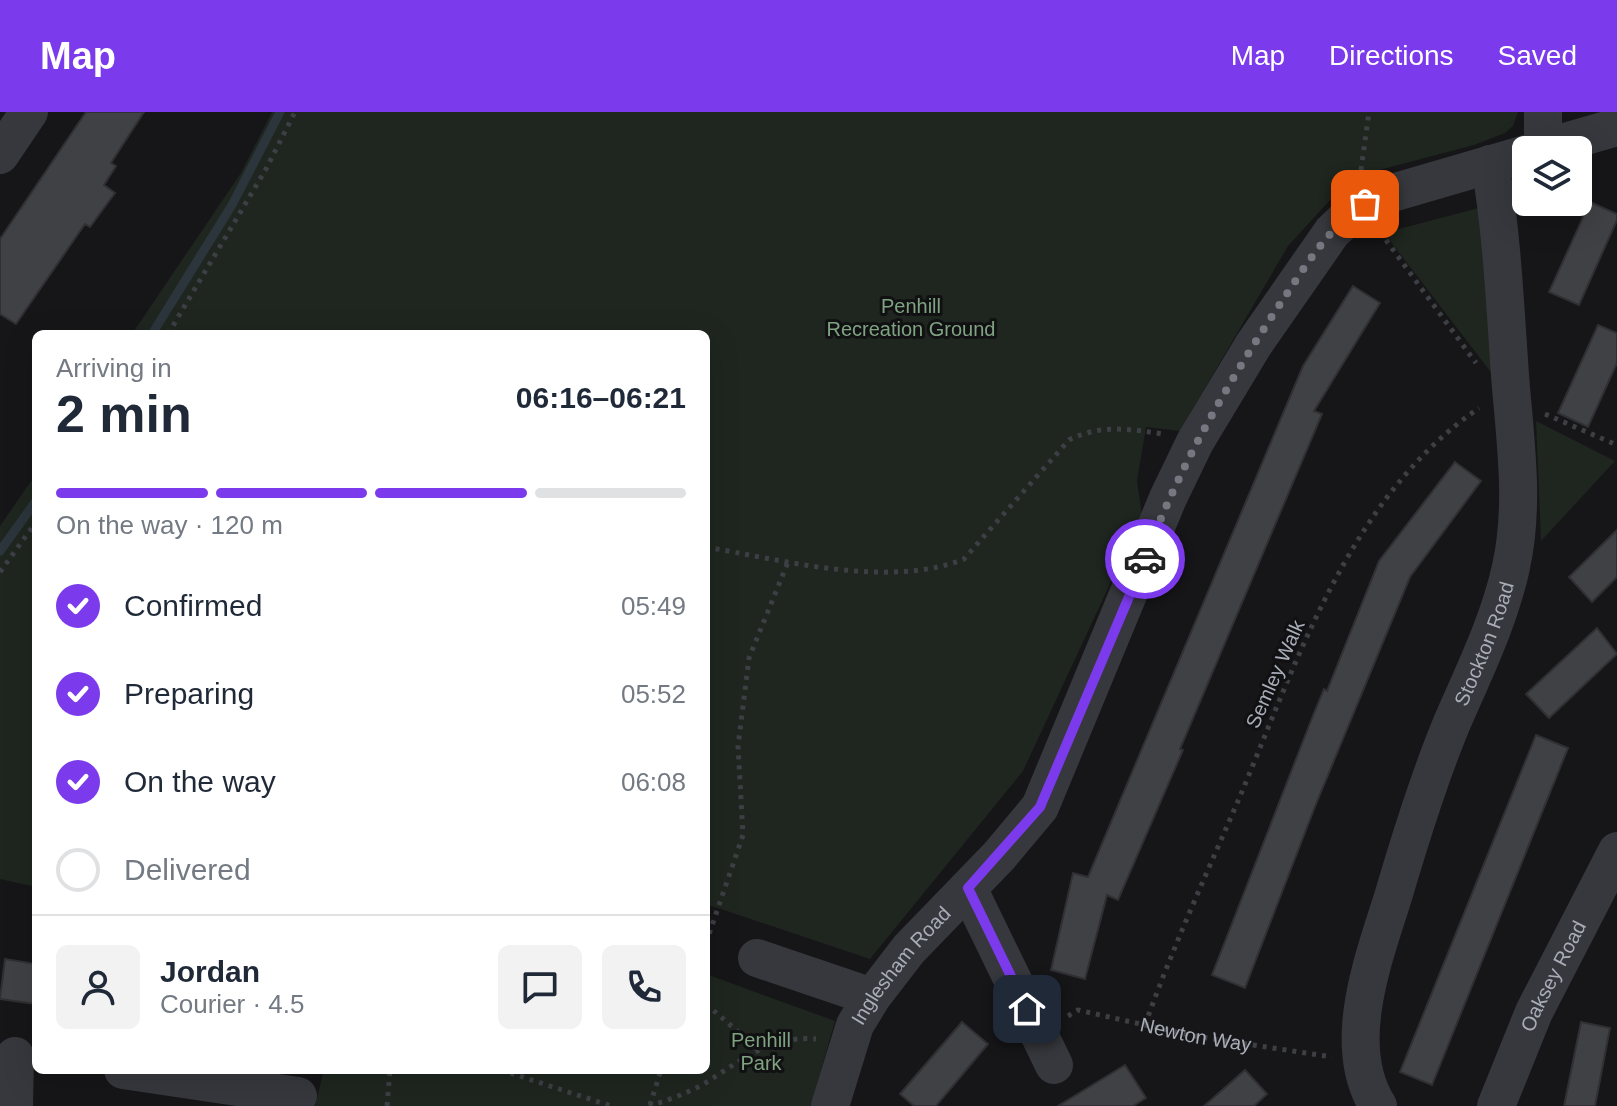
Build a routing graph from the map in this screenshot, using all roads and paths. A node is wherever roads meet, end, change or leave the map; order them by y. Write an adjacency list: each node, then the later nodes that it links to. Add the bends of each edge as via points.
1 (29, 112): 7 (street)
2 (295, 112): 10 (path)
3 (1369, 112): 9 (path, via 1362,158)
4 (1617, 127): 5 (street, Inglesham Road)
5 (1566, 136)
6 (1512, 153): 8 (street, Inglesham Road)
7 (0, 155)
8 (1490, 164): 9 (street, Inglesham Road, via 1396,189); 11 (street, Stockton Road, via 1498,214)
9 (1365, 204): 11 (path, via 1370,218); 13 (street, Inglesham Road, via 1332,232 1298,277)
10 (171, 330)
11 (1504, 396): 25 (path, Semley Walk, via 1449,429 1423,453 1346,563 1286,686 1168,959); 29 (street, Stockton Road, via 1519,508 1510,570 1408,847 1361,1019)
12 (1558, 421): 14 (path)
13 (1195, 442): 17 (path, via 1128,428 1084,432 1056,450 964,559 945,566 866,570); 20 (street, Inglesham Road, via 1047,794 1024,829)
14 (1617, 445)
15 (32, 528): 18 (path)
16 (710, 548): 17 (path)
17 (788, 562): 21 (path, via 749,658 738,746 743,835)
18 (0, 572)
19 (1617, 851): 42 (street, Oaksey Road, via 1534,1012)
20 (968, 888): 23 (street, Inglesham Road); 28 (street)
21 (710, 931)
22 (757, 958): 23 (street)
23 (872, 997): 26 (street, Inglesham Road)
24 (710, 1007): 27 (path)
25 (1145, 1025): 28 (path, Newton Way, via 1078,1010); 29 (path, Newton Way, via 1338,1058)
26 (848, 1047): 27 (path, via 812,1038); 40 (street, Inglesham Road)
27 (758, 1049): 39 (path, via 705,1083)
28 (1046, 1049)
29 (1358, 1052): 41 (street, Stockton Road)
30 (17, 1056): 36 (street)
31 (157, 1074): 35 (street)
32 (390, 1074): 37 (path)
33 (513, 1074): 38 (path)
34 (660, 1074): 39 (path)
35 (300, 1091)
36 (14, 1106)
37 (387, 1106)
38 (611, 1106)
39 (649, 1106)
40 (830, 1106)
41 (1378, 1106)
42 (1496, 1106)

